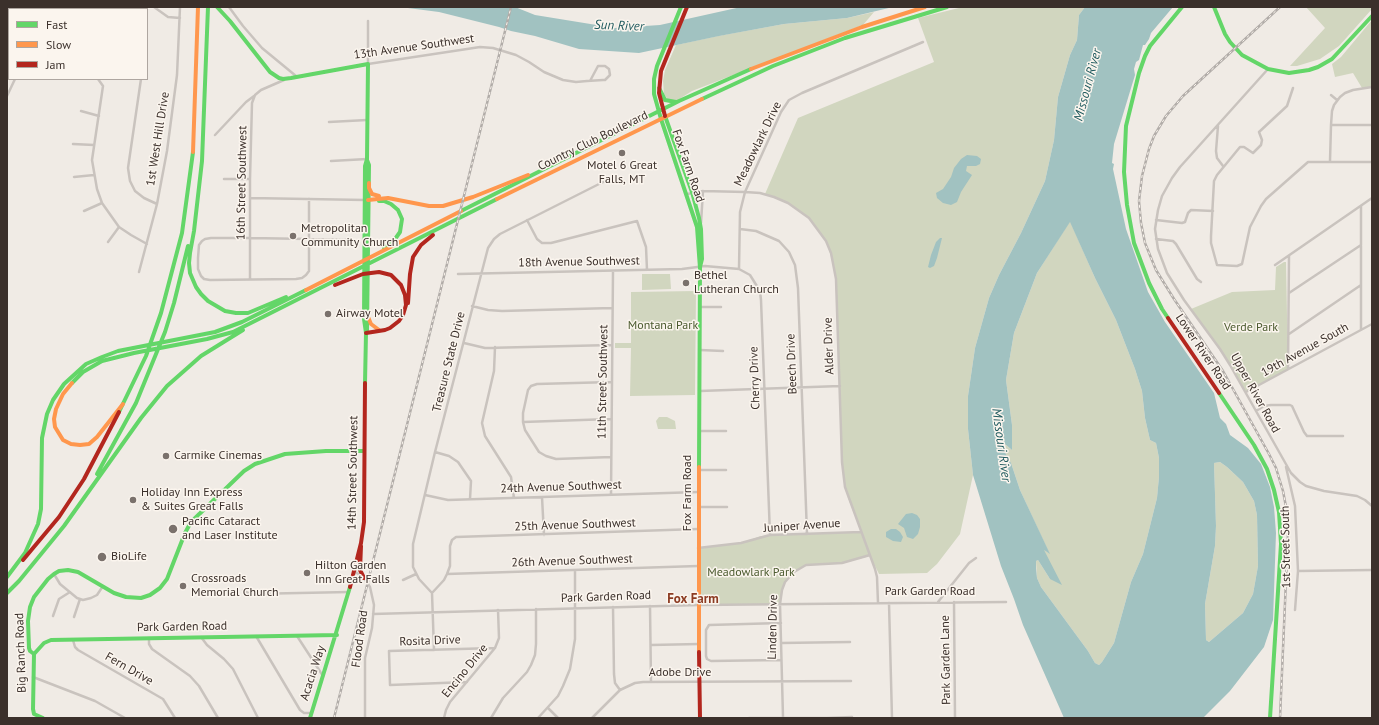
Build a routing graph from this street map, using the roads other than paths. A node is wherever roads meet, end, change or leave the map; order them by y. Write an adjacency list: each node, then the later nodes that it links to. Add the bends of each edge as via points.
1 (154, 7): 14 (street, via 168,17)
2 (180, 7): 14 (street, 1st West Hill Drive)
3 (198, 7): 126 (main road, via 193,148 182,233 161,313 146,356)
4 (208, 7): 58 (main road)
5 (229, 7): 19 (street, via 262,48)
6 (680, 7): 35 (main road, via 655,73 653,88)
7 (687, 7): 26 (main road, via 661,71)
8 (925, 7): 33 (main road, Country Club Boulevard, via 801,49)
9 (947, 7): 37 (main road, Country Club Boulevard, via 845,38 746,78)
10 (1182, 7): 239 (main road, Lower River Road, via 1150,46 1139,73 1126,126 1124,172 1127,205 1140,260 1162,309 1254,444 1274,490 1279,512 1280,544)
11 (1214, 7): 18 (main road, via 1230,42 1242,55)
12 (218, 8): 20 (main road, via 274,76)
13 (1372, 16): 18 (main road, via 1340,52 1326,63 1300,72)
14 (180, 18): 68 (street, 1st West Hill Drive, via 174,109)
15 (368, 21): 17 (street, 14th Street Southwest)
16 (923, 42): 60 (street, Meadowlark Drive, via 789,100 781,112)
17 (368, 64): 19 (main road, 13th Avenue Southwest); 24 (street, 13th Avenue Southwest, via 467,49 493,48 516,55 544,72 564,80); 38 (main road, 14th Street Southwest)
18 (1268, 70): 42 (street, Upper River Road)
19 (296, 76): 20 (main road, 13th Avenue Southwest)
20 (291, 78): 28 (street, 13th Avenue Southwest)
21 (15, 80): 31 (street)
22 (99, 80): 36 (street, via 103,86)
23 (141, 80): 68 (street, via 128,168 130,181 136,191)
24 (590, 81): 24 (street, 13th Avenue Southwest, via 597,68 606,66 610,72 609,77 605,80)
25 (1372, 87): 32 (street, via 1353,90)
26 (659, 88): 33 (main road, via 665,100); 35 (main road)
27 (1292, 88): 50 (street, via 1287,106 1260,132 1261,146 1252,153 1242,146)
28 (260, 90): 29 (street, 16th Street Southwest)
29 (256, 95): 43 (street); 55 (street, 16th Street Southwest, via 252,103)
30 (1331, 95): 32 (street)
31 (7, 96)
32 (1337, 100): 40 (street, via 1332,111)
33 (679, 101): 35 (main road, Country Club Boulevard)
34 (81, 111): 36 (street)
35 (661, 111): 37 (main road, Fox Farm Road); 51 (main road, Country Club Boulevard)
36 (99, 116): 45 (street)
37 (663, 118): 61 (main road, Fox Farm Road); 74 (main road, Country Club Boulevard)
38 (368, 120): 39 (street); 46 (main road, 14th Street Southwest)
39 (329, 122)
40 (1331, 125): 41 (street); 48 (street)
41 (1372, 125)
42 (1218, 126): 50 (street, via 1217,158); 73 (street, Upper River Road, via 1172,178 1162,196)
43 (215, 135)
44 (73, 144): 45 (street)
45 (94, 145): 52 (street)
46 (367, 159): 47 (street); 57 (main road, 14th Street Southwest); 66 (main road, 14th Street Southwest)
47 (331, 161)
48 (1330, 161): 49 (street); 71 (street, via 1308,162 1266,199 1250,227 1240,265 1221,265 1216,262 1211,243)
49 (1372, 162)
50 (1224, 166): 71 (street, via 1214,181)
51 (541, 171): 65 (main road, via 450,205 429,206); 85 (main road, Country Club Boulevard)
52 (94, 175): 53 (street); 67 (street)
53 (74, 178)
54 (224, 179): 55 (street)
55 (250, 179): 62 (street, 16th Street Southwest)
56 (609, 181): 72 (street, Treasure State Drive)
57 (369, 183): 65 (main road, via 375,196); 66 (main road, 14th Street Southwest)
58 (199, 188): 98 (main road, via 189,263 196,287 208,301 225,311 248,312); 147 (main road, via 183,267 165,332 136,403)
59 (703, 191): 60 (street, Alder Drive); 61 (street, Alder Drive); 76 (street, Fox Farm Road)
60 (745, 192): 77 (street, Meadowlark Drive, via 740,212); 121 (street, Alder Drive, via 760,193 788,203 809,218 826,241 836,279)
61 (689, 193): 76 (main road, Fox Farm Road); 88 (main road, Fox Farm Road, via 697,227)
62 (250, 198): 64 (street); 78 (street, 16th Street Southwest)
63 (1372, 198): 69 (street)
64 (309, 199): 66 (street); 79 (street)
65 (394, 199): 66 (main road)
66 (367, 200): 85 (main road, via 391,204 402,218 401,229 393,242); 105 (main road, 14th Street Southwest); 110 (main road, 14th Street Southwest, via 364,319)
67 (102, 203): 70 (street); 75 (street)
68 (157, 204): 83 (street, 1st West Hill Drive)
69 (1361, 206): 84 (street); 86 (street)
70 (84, 211)
71 (1213, 211): 73 (street, via 1191,210 1182,223)
72 (527, 220): 90 (street, via 537,239 542,243 551,243 637,221 645,242); 93 (street, Treasure State Drive, via 500,234 494,240 488,248)
73 (1156, 220): 80 (street, Upper River Road)
74 (448, 225): 100 (main road, Country Club Boulevard); 110 (main road, via 425,241 413,257 408,308 400,323 384,333)
75 (119, 227): 82 (street); 83 (street)
76 (701, 229): 88 (main road, Fox Farm Road)
77 (740, 229): 89 (street, Meadowlark Drive); 122 (street, Beech Drive, via 756,230 779,241 795,265)
78 (250, 238): 79 (street); 95 (street, 16th Street Southwest); 95 (street, via 211,238 202,241 199,245 198,258 198,269 204,279)
79 (309, 239): 81 (street); 95 (street, via 309,271 302,278)
80 (1156, 239): 96 (street, via 1173,241 1197,280); 125 (street, Upper River Road, via 1167,273 1220,348)
81 (354, 240)
82 (108, 242)
83 (147, 244): 92 (street, 1st West Hill Drive)
84 (1361, 245): 97 (street); 99 (street)
85 (374, 255): 98 (main road, Country Club Boulevard)
86 (1289, 256): 87 (street); 99 (street)
87 (1275, 265)
88 (700, 268): 89 (street); 90 (street, 18th Avenue Southwest); 102 (main road, Fox Farm Road)
89 (739, 269): 123 (street, Cherry Drive, via 750,275 760,291)
90 (647, 270): 91 (street, 18th Avenue Southwest)
91 (613, 271): 93 (street, 18th Avenue Southwest); 104 (street, 11th Street Southwest)
92 (139, 272)
93 (480, 273): 94 (street, 18th Avenue Southwest); 101 (street, Treasure State Drive)
94 (458, 274)
95 (250, 279)
96 (1201, 282)
97 (1361, 286): 109 (street); 111 (street)
98 (310, 288): 112 (main road, via 234,325)
99 (1289, 294): 111 (street)
100 (303, 297): 106 (main road, Country Club Boulevard); 108 (main road, via 358,276 374,272 387,273 401,285 406,305 394,326)
101 (472, 306): 104 (street, via 502,311); 113 (street, Treasure State Drive)
102 (700, 307): 103 (street); 117 (main road, Fox Farm Road)
103 (721, 307)
104 (612, 308): 114 (street, 11th Street Southwest)
105 (368, 317): 108 (main road, via 374,327); 110 (main road, 14th Street Southwest)
106 (260, 320): 112 (main road, via 221,335); 147 (main road, via 201,356 167,386)
107 (1372, 324): 109 (street, 19th Avenue South)
108 (385, 330): 110 (main road)
109 (1361, 330): 119 (street, 19th Avenue South)
110 (366, 333): 133 (main road, 14th Street Southwest)
111 (1288, 334): 119 (street)
112 (171, 343): 116 (main road)
113 (464, 343): 115 (street, via 478,347); 134 (street, Treasure State Drive)
114 (612, 345): 115 (street); 120 (street, 11th Street Southwest)
115 (495, 347): 145 (street, via 494,371 482,423 485,436 511,477)
116 (133, 350): 126 (main road, via 102,361 83,372 63,394 56,409 55,427 63,440 71,444 89,444 98,437); 168 (main road, via 112,353 86,364 70,378 53,400 43,431 41,509 38,524 25,553)
117 (700, 350): 118 (street); 124 (main road, Fox Farm Road)
118 (722, 351)
119 (1288, 369): 125 (street, 19th Avenue South)
120 (612, 382): 128 (street, 11th Street Southwest); 129 (street, via 531,386 524,405)
121 (840, 386): 122 (street); 152 (street, Alder Drive, via 844,481)
122 (802, 388): 123 (street); 153 (street, Beech Drive)
123 (764, 390): 124 (street); 155 (street, Cherry Drive)
124 (700, 391): 130 (main road, Fox Farm Road)
125 (1246, 392): 127 (street, Upper River Road)
126 (124, 404): 168 (main road, via 84,479 59,517)
127 (1256, 410): 132 (street, via 1270,405 1290,405 1307,436); 136 (street, Upper River Road)
128 (611, 420): 129 (street); 135 (street, 11th Street Southwest)
129 (523, 422): 135 (street, via 539,452 546,456 556,459)
130 (699, 431): 131 (street); 137 (main road, Fox Farm Road)
131 (726, 432)
132 (1343, 436)
133 (364, 451): 156 (main road, 14th Street Southwest, via 364,522); 171 (main road, via 285,454 255,464 244,471 191,522 167,579 156,591 141,598 126,597)
134 (435, 452): 143 (street, Treasure State Drive); 146 (street, via 458,462 470,481)
135 (611, 457): 142 (street, 11th Street Southwest)
136 (1285, 464): 139 (street, Upper River Road); 140 (street, 1st Street South)
137 (699, 470): 138 (street); 141 (main road, Fox Farm Road)
138 (726, 470)
139 (1297, 479): 140 (street); 148 (street, Upper River Road, via 1306,486 1356,496)
140 (1290, 484): 164 (street, 1st Street South, via 1295,506)
141 (698, 492): 142 (street, 24th Avenue Southwest); 149 (main road, Fox Farm Road)
142 (611, 494): 144 (street, 24th Avenue Southwest)
143 (425, 495): 146 (street, 24th Avenue Southwest, via 448,500); 166 (street, Treasure State Drive, via 413,544 412,560)
144 (542, 497): 145 (street, 24th Avenue Southwest); 154 (street)
145 (514, 498): 146 (street, 24th Avenue Southwest)
146 (470, 499)
147 (82, 500): 175 (main road, via 40,556)
148 (1372, 506)
149 (698, 508): 150 (street); 151 (main road, Fox Farm Road)
150 (728, 508)
151 (698, 529): 154 (street, 25th Avenue Southwest); 157 (main road, Fox Farm Road)
152 (861, 532): 153 (street, Juniper Avenue); 158 (street, Alder Drive)
153 (807, 534): 155 (street, Juniper Avenue)
154 (544, 535): 167 (street, 25th Avenue Southwest, via 456,537 450,546 450,566)
155 (770, 535): 157 (street, Juniper Avenue, via 741,543)
156 (361, 543): 163 (main road, 14th Street Southwest); 169 (main road, via 360,570)
157 (698, 548): 160 (main road, Fox Farm Road)
158 (870, 556): 181 (street, Alder Drive, via 877,577); 183 (street, Linden Drive, via 842,563 806,565 794,572 785,582)
159 (976, 558): 178 (street, via 969,562)
160 (698, 566): 161 (street, 26th Avenue Southwest); 184 (main road, Fox Farm Road)
161 (575, 570): 167 (street, 26th Avenue Southwest); 187 (street)
162 (1372, 570): 164 (street)
163 (354, 571): 169 (street); 174 (main road, 14th Street Southwest)
164 (1298, 571): 190 (street, 1st Street South)
165 (54, 574): 171 (main road, via 59,571 72,571 83,574); 173 (street, via 60,584); 208 (main road, Big Ranch Road, via 34,597 30,607 29,648)
166 (416, 574): 170 (street); 176 (street, Treasure State Drive)
167 (447, 574): 176 (street)
168 (7, 577)
169 (364, 578): 192 (street, Flood Road, via 373,599)
170 (403, 580)
171 (103, 586): 177 (street, via 97,595)
172 (243, 590): 174 (street, via 250,594)
173 (70, 592): 177 (street); 193 (street, via 59,600)
174 (349, 592): 197 (main road, 14th Street Southwest)
175 (7, 593)
176 (432, 593): 191 (street)
177 (80, 599): 194 (street)
178 (938, 602): 179 (street, Park Garden Road); 182 (street, Park Garden Road)
179 (954, 602): 180 (street, Park Garden Road); 238 (street, Park Garden Lane)
180 (1006, 602)
181 (878, 603): 182 (street, Park Garden Road); 183 (street, Park Garden Road)
182 (889, 603): 237 (street)
183 (780, 604): 184 (street, Park Garden Road); 195 (street, Linden Drive)
184 (699, 605): 185 (street, Park Garden Road); 204 (main road, Fox Farm Road)
185 (650, 606): 186 (street, Park Garden Road); 205 (street)
186 (613, 607): 187 (street, Park Garden Road); 217 (street, via 614,674 615,683)
187 (575, 608): 188 (street, Park Garden Road); 218 (street, via 574,650 570,669 563,686)
188 (536, 609): 189 (street, Park Garden Road); 230 (street, via 536,644 531,665 503,698)
189 (498, 610): 191 (street, Park Garden Road); 206 (street, Encino Drive, via 499,638)
190 (1295, 610)
191 (433, 613): 192 (street, Park Garden Road); 207 (street)
192 (373, 614): 228 (street, Flood Road, via 365,658)
193 (53, 616)
194 (74, 617)
195 (781, 623): 203 (street, Linden Drive); 209 (street, via 709,625 706,630 706,656 711,661)
196 (297, 635): 197 (main road, Park Garden Road); 198 (main road, Park Garden Road); 210 (street)
197 (337, 635): 210 (main road, Acacia Way)
198 (255, 636): 199 (main road, Park Garden Road); 219 (street, via 300,710)
199 (201, 637): 200 (main road, Park Garden Road); 226 (street, via 233,669)
200 (149, 638): 201 (main road, Park Garden Road); 225 (street, via 152,649 190,676 199,686)
201 (73, 639): 208 (main road, Park Garden Road, via 49,640); 224 (street, Fern Drive, via 78,650 163,699)
202 (850, 642): 203 (street)
203 (781, 643): 209 (street, Linden Drive)
204 (699, 644): 205 (street); 216 (main road, Fox Farm Road)
205 (651, 645): 215 (street)
206 (495, 648): 207 (street, Rosita Drive); 214 (street, Encino Drive)
207 (434, 650): 214 (street, Rosita Drive, via 389,651 390,684)
208 (34, 654): 211 (main road, Big Ranch Road)
209 (781, 660): 212 (street, Linden Drive)
210 (323, 676): 219 (main road, Acacia Way)
211 (33, 677): 222 (main road, Big Ranch Road, via 33,710 34,714); 223 (street, via 96,701)
212 (782, 681): 213 (street, Adobe Drive); 216 (street, Adobe Drive); 220 (street, Linden Drive)
213 (851, 681)
214 (467, 682): 229 (street, Encino Drive, via 450,702)
215 (651, 682): 216 (street, Adobe Drive); 217 (street, Adobe Drive, via 635,683)
216 (700, 682): 234 (main road, Fox Farm Road)
217 (620, 690): 233 (street, Adobe Drive)
218 (548, 708): 231 (street); 232 (street)
219 (311, 712): 227 (main road, Acacia Way)
220 (783, 717): 235 (street); 236 (street)
221 (852, 717): 236 (street)
222 (43, 718)
223 (125, 718)
224 (175, 718)
225 (218, 718)
226 (258, 718)
227 (310, 718)
228 (365, 718)
229 (444, 718)
230 (491, 718)
231 (538, 718)
232 (558, 718)
233 (592, 718)
234 (700, 718)
235 (749, 718)
236 (827, 718)
237 (892, 718)
238 (956, 718)
239 (1270, 718)

